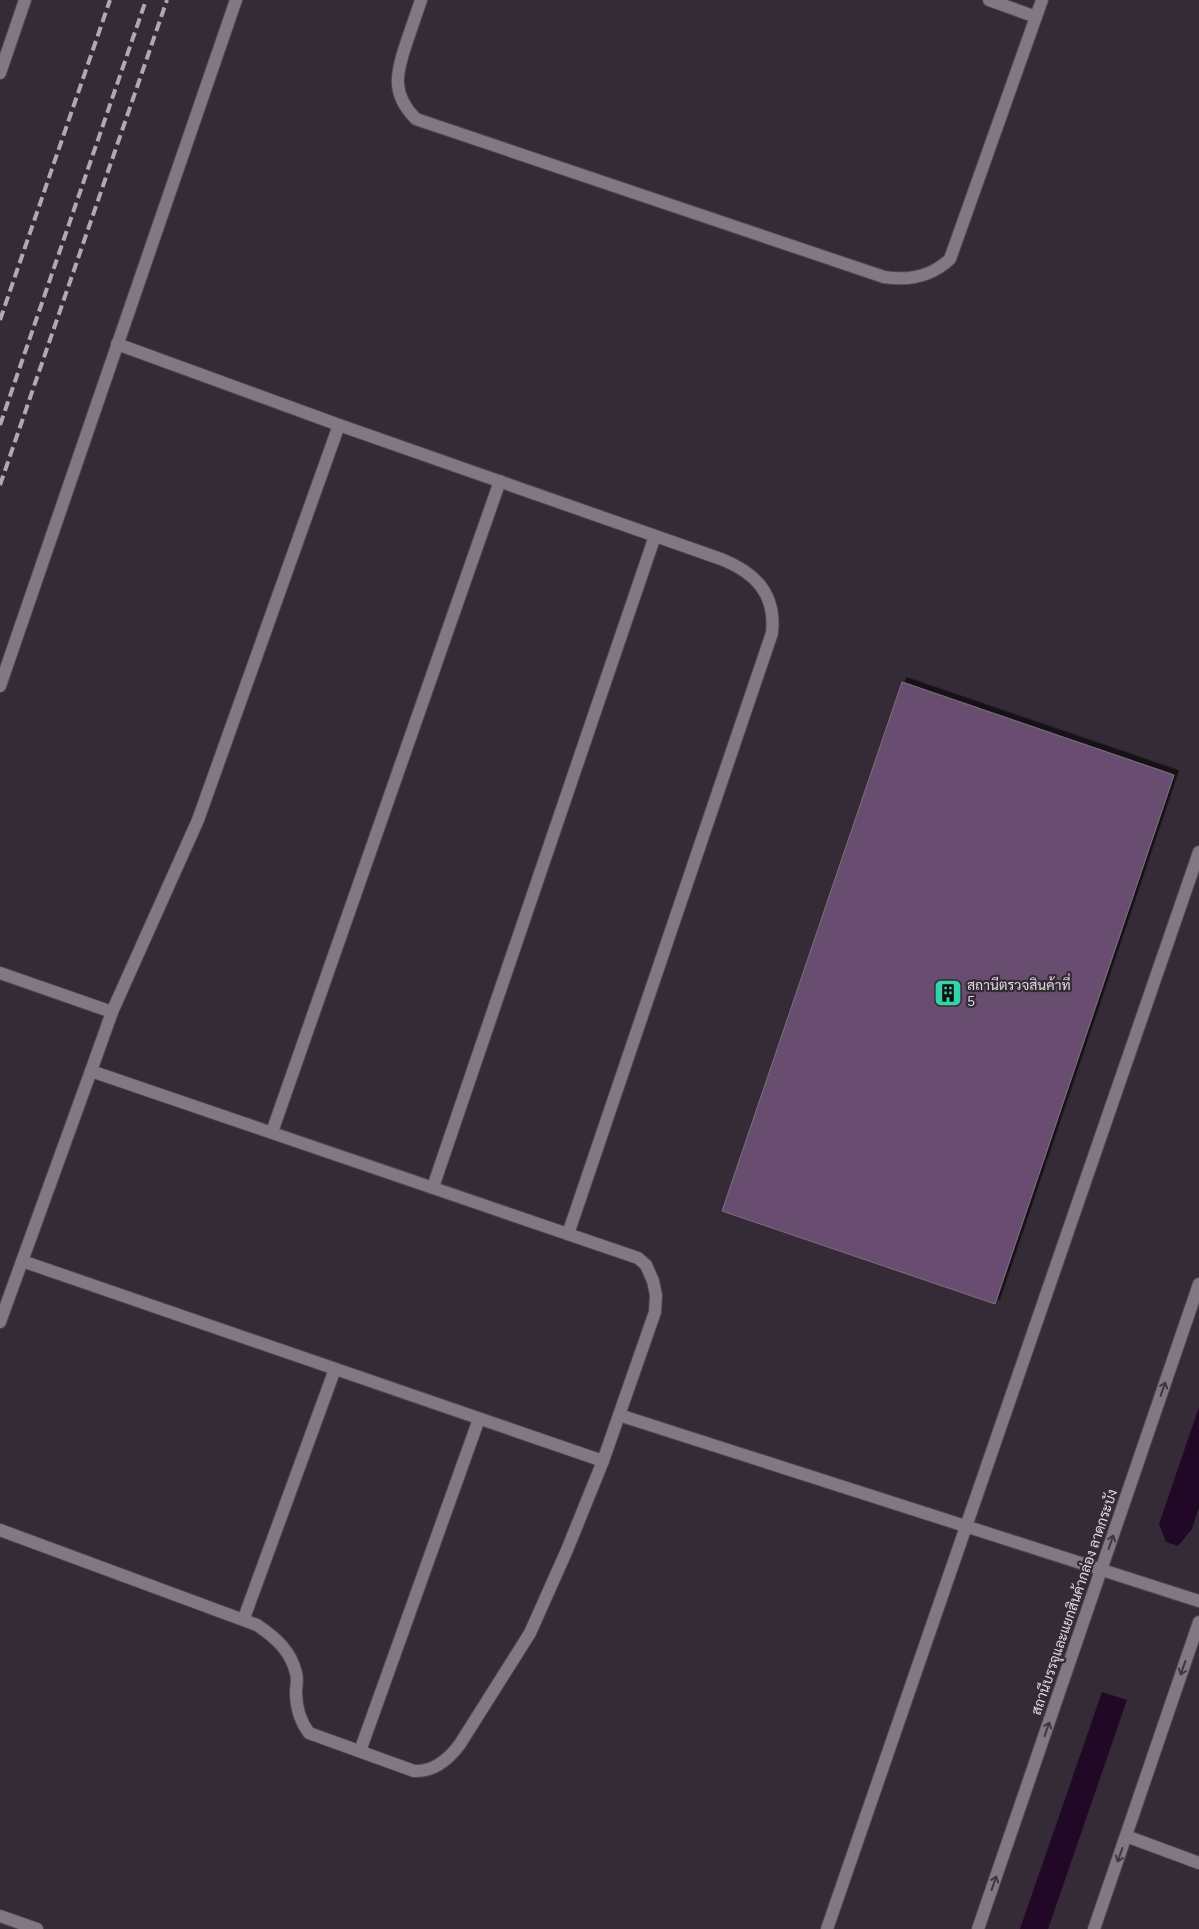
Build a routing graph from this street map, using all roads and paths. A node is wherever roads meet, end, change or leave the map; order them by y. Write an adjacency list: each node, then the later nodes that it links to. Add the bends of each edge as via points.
1 (25, 0): 7 (street)
2 (236, 0): 9 (street)
3 (421, 0): 6 (street, via 398,69 397,82 402,100 416,119 884,278 901,280 936,270 950,259)
4 (989, 0): 6 (street)
5 (1042, 0): 6 (street)
6 (1036, 17)
7 (3, 52): 8 (street)
8 (0, 72)
9 (117, 344): 10 (street); 13 (street)
10 (339, 425): 11 (street); 16 (street, via 198,820)
11 (500, 481): 12 (street); 18 (street)
12 (655, 536): 19 (street); 20 (street, via 732,564 748,574 762,586 769,598 772,633)
13 (0, 686)
14 (1199, 852): 28 (street)
15 (0, 973): 16 (street)
16 (112, 1012): 17 (street)
17 (91, 1071): 18 (street); 21 (street)
18 (272, 1132): 19 (street)
19 (433, 1187): 20 (street)
20 (568, 1234): 25 (street, via 643,1261 653,1281 656,1295 653,1321)
21 (22, 1261): 23 (street); 24 (street)
22 (1199, 1284): 30 (street, สถานีบรรจุและแยกสินค้ากล่อง ลาดกระบัง, one-way to 22)
23 (0, 1322)
24 (335, 1369): 26 (street); 32 (street)
25 (619, 1415): 27 (street); 28 (street)
26 (479, 1419): 27 (street); 34 (street)
27 (603, 1461): 34 (street, via 530,1633 449,1758 428,1769 414,1771)
28 (966, 1528): 30 (street); 39 (street)
29 (0, 1530): 32 (street)
30 (1101, 1571): 31 (street); 40 (street, สถานีบรรจุและแยกสินค้ากล่อง ลาดกระบัง, one-way to 30)
31 (1199, 1601)
32 (244, 1618): 34 (street, via 270,1634 290,1657 296,1673 299,1714 309,1733)
33 (1199, 1622): 35 (street, one-way to 35)
34 (360, 1751)
35 (1126, 1836): 36 (street); 41 (street, one-way to 41)
36 (1199, 1863)
37 (0, 1916): 38 (street)
38 (37, 1929)
39 (827, 1929)
40 (978, 1929)
41 (1094, 1929)

